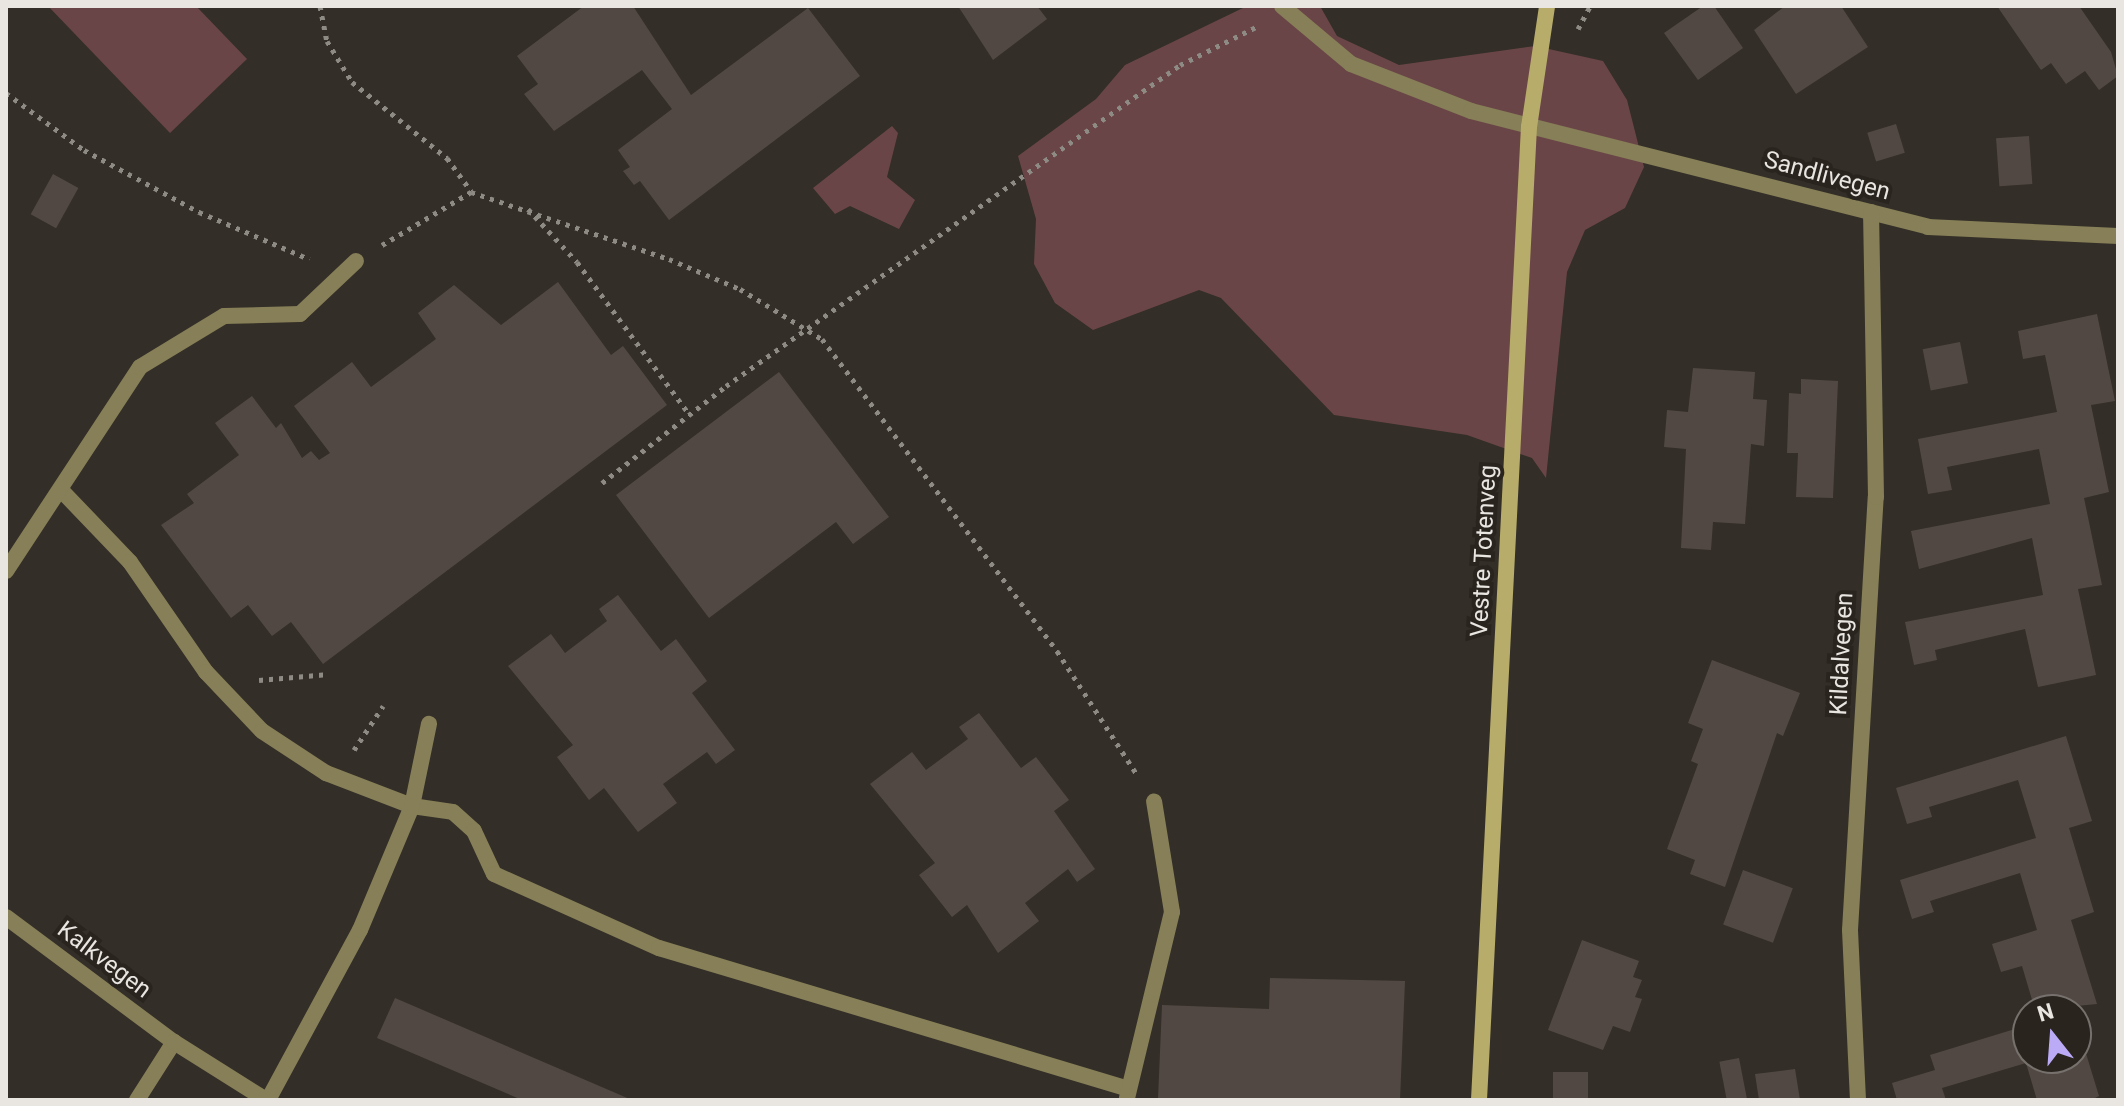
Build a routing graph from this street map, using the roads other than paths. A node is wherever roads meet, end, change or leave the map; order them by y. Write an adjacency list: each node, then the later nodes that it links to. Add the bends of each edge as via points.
1 (1547, 6): 3 (main road, Vestre Totenveg)
2 (1284, 10): 3 (street, Sandlivegen, via 1351,64 1423,97)
3 (1529, 127): 4 (street, Sandlivegen); 17 (main road, Vestre Totenveg)
4 (1871, 212): 5 (street, Sandlivegen, via 1928,227); 18 (street, Kildalvegen, via 1876,497 1850,930)
5 (2118, 236)
6 (356, 261): 7 (street, via 300,314 224,316 140,367)
7 (61, 490): 8 (street); 11 (street, via 130,562 224,691 262,731 346,780)
8 (6, 571)
9 (429, 724): 11 (street)
10 (1154, 801): 14 (street, via 1172,912)
11 (412, 806): 14 (street, via 453,812 474,831 494,874 659,948); 16 (street, via 360,930)
12 (6, 917): 13 (street, Kalkvegen)
13 (174, 1042): 15 (street); 16 (street, Kalkvegen)
14 (1128, 1094)
15 (137, 1100)
16 (267, 1100)
17 (1479, 1100)
18 (1858, 1100)

